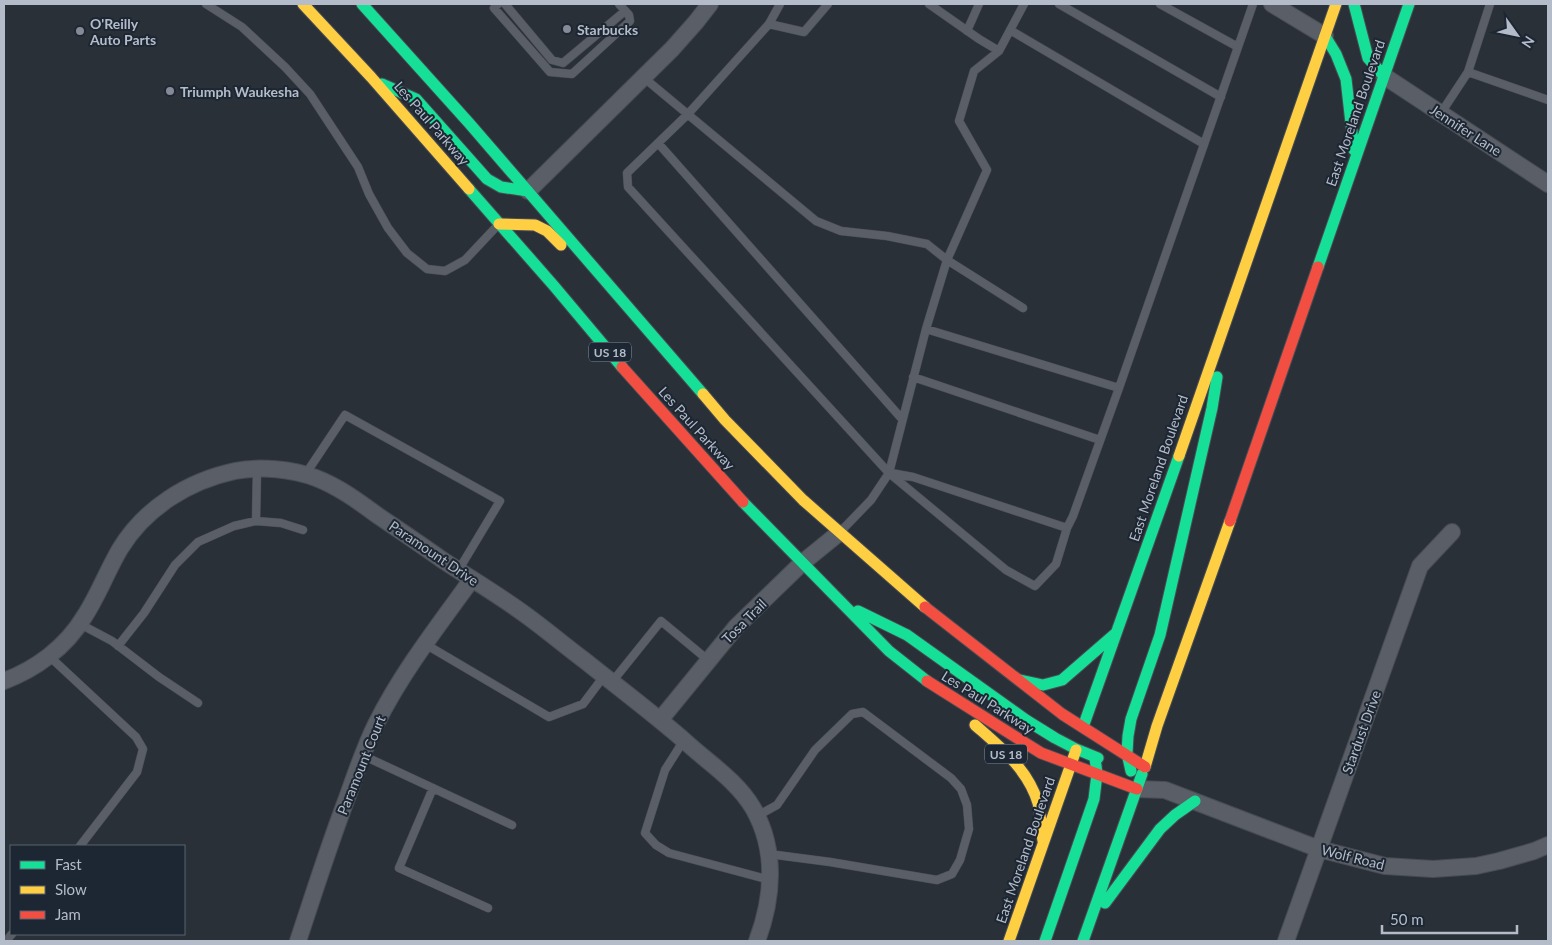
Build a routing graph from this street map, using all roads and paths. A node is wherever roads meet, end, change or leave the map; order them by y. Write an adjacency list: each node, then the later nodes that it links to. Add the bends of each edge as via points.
1 (206, 4): 41 (lane, via 242,28 310,94 358,167 388,228 407,253 427,269 446,271 464,260)
2 (303, 4): 31 (main road, Les Paul Parkway / US 18)
3 (362, 4): 40 (main road, Les Paul Parkway / US 18)
4 (498, 4): 21 (lane, via 494,8 550,72 572,74 630,21)
5 (505, 4): 21 (lane, via 552,60 563,62)
6 (618, 4): 21 (lane)
7 (780, 4): 22 (lane)
8 (828, 4): 22 (lane, via 804,32)
9 (929, 4): 24 (lane)
10 (979, 4): 24 (lane)
11 (1024, 4): 23 (lane)
12 (1059, 4): 32 (lane)
13 (1160, 4): 26 (lane)
14 (1253, 4): 26 (lane)
15 (1272, 4): 25 (street)
16 (1336, 4): 25 (main road, East Moreland Boulevard)
17 (1354, 4): 29 (main road, via 1368,58)
18 (1409, 4): 29 (main road, East Moreland Boulevard)
19 (1490, 4): 28 (lane)
20 (704, 8): 30 (street, via 672,48)
21 (627, 13)
22 (769, 24): 35 (lane)
23 (1010, 30): 27 (lane); 37 (lane)
24 (967, 31): 27 (lane)
25 (1325, 36): 38 (main road, via 1346,79); 44 (main road, East Moreland Boulevard)
26 (1238, 48): 32 (lane)
27 (999, 51): 42 (lane, via 974,71 959,121 987,170)
28 (1468, 72): 33 (lane); 34 (lane)
29 (1384, 76): 34 (street, Jennifer Lane); 38 (main road, East Moreland Boulevard)
30 (642, 77): 35 (lane); 40 (street)
31 (376, 82): 40 (main road, via 416,99 487,178 501,188); 41 (main road, Les Paul Parkway / US 18)
32 (1220, 97): 37 (lane)
33 (1548, 100)
34 (1441, 113): 39 (street, Jennifer Lane)
35 (688, 114): 36 (lane); 42 (lane, via 816,222 841,231 927,244)
36 (658, 143): 49 (lane); 52 (lane, via 627,173 628,187)
37 (1204, 144): 48 (lane)
38 (1355, 159): 80 (main road, East Moreland Boulevard, via 1157,726)
39 (1548, 184)
40 (528, 192): 46 (main road, Les Paul Parkway / US 18)
41 (499, 224): 46 (main road, via 535,225 547,231 644,343); 59 (main road, Les Paul Parkway / US 18, via 640,388)
42 (947, 260): 43 (lane); 45 (lane)
43 (1023, 308)
44 (1225, 327): 63 (main road, East Moreland Boulevard); 80 (main road, via 1212,408 1159,638 1131,717)
45 (926, 329): 47 (lane); 48 (lane)
46 (679, 366): 58 (main road, Les Paul Parkway / US 18, via 725,420)
47 (913, 377): 49 (lane); 50 (lane)
48 (1119, 388): 50 (lane)
49 (902, 419): 52 (lane)
50 (1100, 440): 55 (lane)
51 (257, 470): 53 (street, Paramount Drive); 54 (lane); 62 (street, Paramount Drive, via 212,476 187,487 152,511 121,548)
52 (889, 473): 55 (lane, via 913,477); 55 (lane, via 1006,570 1035,586 1056,564); 58 (lane, via 871,500)
53 (305, 475): 60 (street, Paramount Drive, via 342,490); 60 (lane, via 346,415 500,500)
54 (256, 521): 56 (lane, via 282,523); 65 (lane, via 234,526 198,542 175,566)
55 (1067, 528)
56 (303, 530)
57 (1452, 532): 91 (street, Stardust Drive, via 1420,566)
58 (839, 533): 59 (street, Tosa Trail); 69 (main road, Les Paul Parkway / US 18, via 910,595)
59 (802, 563): 61 (main road, Les Paul Parkway / US 18); 67 (street, Tosa Trail, via 736,627)
60 (465, 575): 64 (street, Paramount Court); 68 (street, Paramount Drive, via 523,613)
61 (843, 603): 71 (main road, Les Paul Parkway / US 18, via 889,651); 76 (main road, via 907,635 1026,720)
62 (80, 624): 65 (lane); 66 (street, Paramount Drive)
63 (1116, 634): 69 (main road, via 1062,680 1043,685); 74 (main road, East Moreland Boulevard)
64 (425, 644): 68 (lane, via 550,716 583,704); 77 (street, Paramount Court, via 392,694)
65 (118, 646): 72 (lane)
66 (48, 656): 70 (street, Paramount Drive, via 26,672); 88 (lane, via 136,737 143,749 137,772)
67 (708, 660): 68 (lane, via 661,620); 73 (street, Tosa Trail)
68 (608, 679): 73 (street, Paramount Drive)
69 (1020, 680): 74 (main road, Les Paul Parkway / US 18)
70 (4, 681)
71 (932, 685): 79 (main road, Les Paul Parkway, via 1041,753); 90 (main road, US 18, via 1008,756 1025,778 1035,795)
72 (198, 703)
73 (660, 720): 75 (street, Paramount Drive)
74 (1083, 727): 76 (main road, East Moreland Boulevard / US 18); 78 (main road); 80 (main road, Les Paul Parkway / US 18)
75 (684, 740): 86 (street, Paramount Drive, via 727,776); 93 (lane, via 665,770 645,833 669,854)
76 (1076, 750): 78 (main road); 79 (main road, East Moreland Boulevard / US 18)
77 (362, 755): 82 (lane); 96 (street, Paramount Court)
78 (1095, 758): 80 (main road); 81 (main road)
79 (1071, 764): 81 (main road, Les Paul Parkway); 90 (main road, East Moreland Boulevard / US 18)
80 (1127, 764): 83 (main road, East Moreland Boulevard); 84 (street, Wolf Road)
81 (1097, 774): 83 (main road, Les Paul Parkway); 99 (main road, via 1090,812)
82 (433, 788): 87 (lane); 94 (lane, via 399,868)
83 (1137, 789): 84 (street, Wolf Road); 95 (main road, East Moreland Boulevard)
84 (1165, 790): 85 (street, Wolf Road)
85 (1195, 801): 91 (street, Wolf Road); 95 (main road, via 1160,829)
86 (757, 816): 92 (street, Paramount Drive); 92 (lane, via 777,805 815,750 852,714 863,712 952,778 961,789 966,804 968,829 960,860 952,874 936,880)
87 (512, 825)
88 (81, 845)
89 (1548, 845): 91 (street, Wolf Road, via 1484,864 1433,870 1385,866)
90 (1043, 846): 98 (main road, East Moreland Boulevard / US 18)
91 (1318, 849): 101 (street, Stardust Drive)
92 (769, 854): 93 (street, Paramount Drive)
93 (770, 880): 97 (street, Paramount Drive)
94 (488, 908)
95 (1090, 923): 100 (main road, East Moreland Boulevard)
96 (298, 941)
97 (757, 941)
98 (1009, 941)
99 (1045, 941)
100 (1083, 941)
101 (1286, 941)

